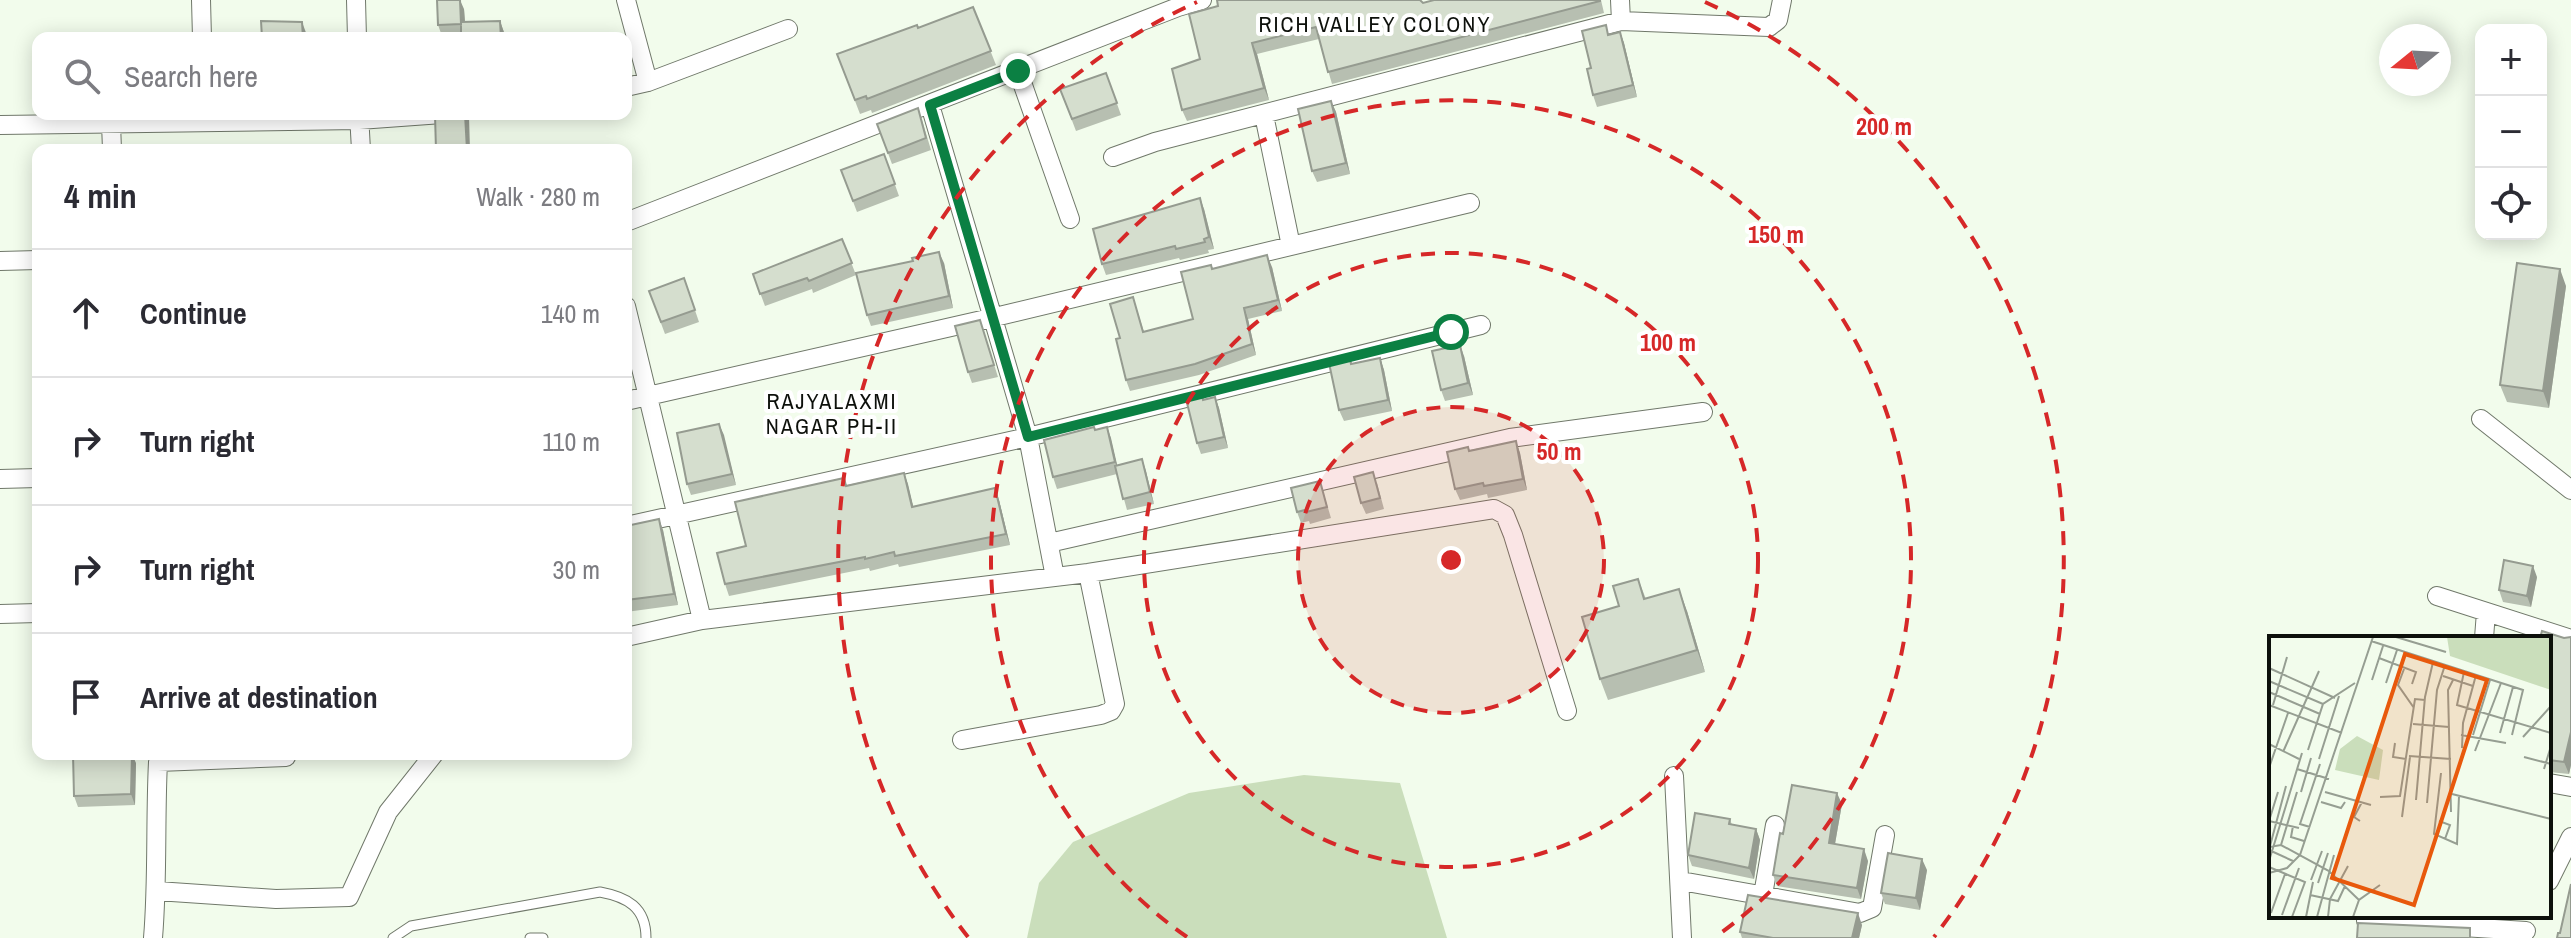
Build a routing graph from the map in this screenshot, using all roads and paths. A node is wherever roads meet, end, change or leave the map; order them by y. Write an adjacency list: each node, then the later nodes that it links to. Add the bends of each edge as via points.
1 (201, 0): 9 (street)
2 (356, 0): 10 (street)
3 (626, 0): 12 (street)
4 (1202, 0): 11 (street)
5 (1620, 0): 7 (street)
6 (1782, 0): 7 (street, via 1778,20 1769,27)
7 (1621, 21): 15 (street)
8 (788, 29): 12 (street)
9 (202, 32)
10 (357, 32)
11 (1018, 71): 14 (street); 24 (street)
12 (648, 82): 13 (street)
13 (632, 86)
14 (930, 105): 25 (street); 29 (street)
15 (1264, 115): 22 (street); 26 (street)
16 (166, 120): 18 (street)
17 (359, 120): 21 (street)
18 (111, 123): 19 (street); 20 (street)
19 (0, 125)
20 (112, 144)
21 (361, 144)
22 (1113, 157)
23 (1470, 203): 26 (street)
24 (1070, 219)
25 (632, 220)
26 (1291, 246): 29 (street)
27 (32, 260): 28 (street)
28 (0, 261)
29 (995, 317): 32 (street); 36 (street)
30 (1481, 325): 36 (street)
31 (632, 331): 32 (street)
32 (648, 396): 33 (street); 40 (street)
33 (632, 400)
34 (1703, 412): 42 (street, via 1510,438)
35 (2481, 419): 39 (street)
36 (1028, 437): 40 (street); 42 (street)
37 (32, 478): 38 (street)
38 (0, 479)
39 (2571, 490)
40 (676, 514): 41 (street); 49 (street)
41 (632, 525)
42 (1049, 543): 44 (street)
43 (1088, 573): 44 (street); 53 (street, via 1494,509 1505,515 1513,535); 54 (street, via 1115,704 1111,711)
44 (1055, 577): 49 (street)
45 (2437, 596): 46 (street)
46 (2486, 612): 51 (street); 52 (street)
47 (32, 613): 48 (street)
48 (0, 614)
49 (702, 620): 50 (street)
50 (632, 636)
51 (2484, 636)
52 (2571, 639)
53 (1567, 711)
54 (962, 740)
55 (158, 760): 65 (street)
56 (429, 760): 65 (street, via 388,812 349,897 276,899)
57 (1674, 776): 64 (street)
58 (2551, 783): 59 (street)
59 (2571, 787)
60 (1775, 825): 66 (street)
61 (1885, 835): 66 (street, via 1872,908 1860,913)
62 (2564, 845): 63 (street)
63 (2551, 876)
64 (1681, 881): 66 (street); 74 (street)
65 (157, 891): 69 (street)
66 (1763, 895)
67 (2366, 921): 68 (street)
68 (2528, 928)
69 (153, 938)
70 (393, 938): 73 (lane, via 411,926 600,892 637,906)
71 (530, 938): 72 (lane)
72 (543, 938)
73 (646, 938)
74 (1682, 938)

